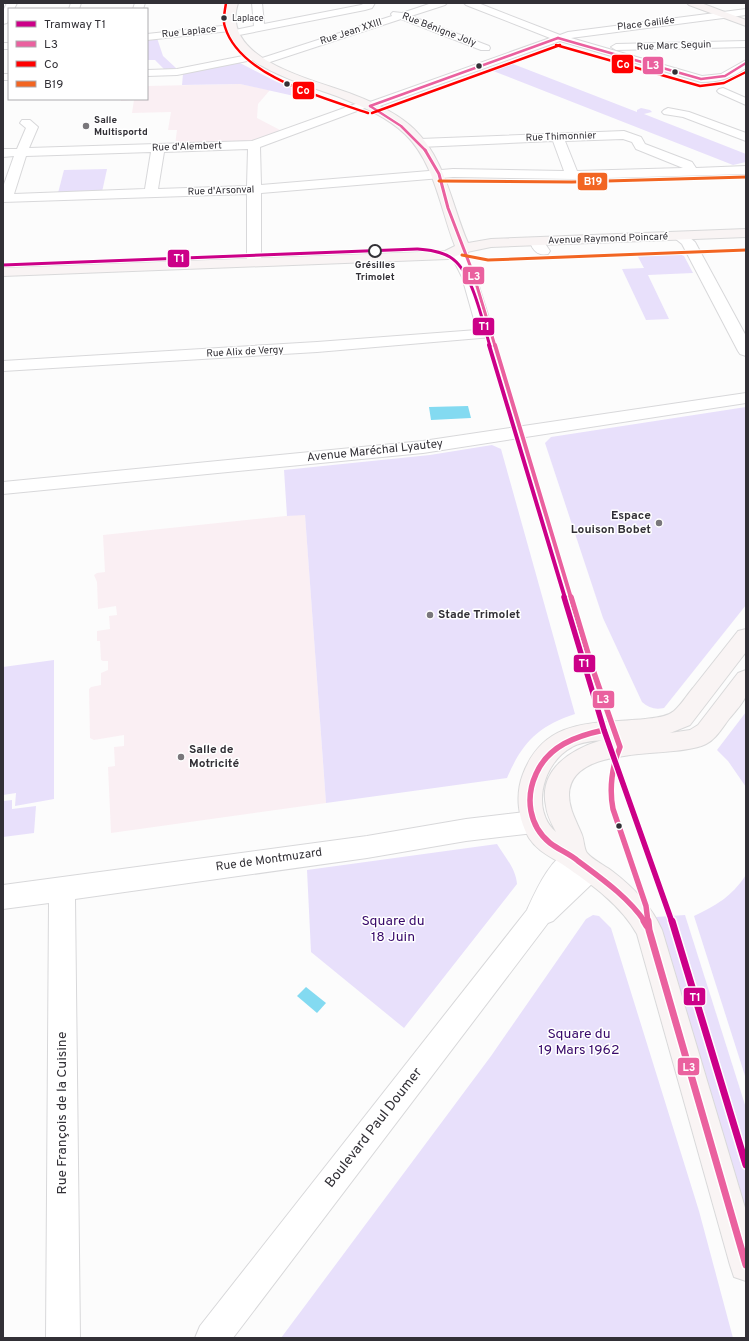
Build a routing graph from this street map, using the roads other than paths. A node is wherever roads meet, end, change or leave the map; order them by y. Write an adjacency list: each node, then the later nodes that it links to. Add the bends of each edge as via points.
1 (233, 3): 16 (main road, via 230,13)
2 (257, 3): 15 (street)
3 (442, 3): 12 (street, Rue Jean XXIII)
4 (469, 3): 18 (street)
5 (692, 3): 11 (main road)
6 (720, 3): 10 (main road)
7 (373, 4): 15 (street, Rue Laplace)
8 (8, 11): 13 (street)
9 (389, 11): 12 (street, Rue Bénigne Joly)
10 (745, 12): 11 (street, Place Galilée)
11 (729, 14): 14 (main road); 18 (street, Place Galilée)
12 (402, 16): 20 (street, Rue Bénigne Joly); 22 (street, Rue Jean XXIII)
13 (3, 21)
14 (746, 23)
15 (259, 29): 16 (street, Rue Laplace)
16 (232, 31): 17 (street, Rue Laplace); 22 (main road)
17 (148, 37)
18 (558, 38): 21 (street); 29 (street, Place Galilée)
19 (746, 44): 21 (street, Rue Marc Seguin)
20 (485, 48)
21 (603, 50): 25 (street)
22 (257, 59): 24 (street, Rue Jean XXIII, via 177,72); 29 (main road, via 301,81)
23 (746, 63): 26 (street)
24 (148, 73)
25 (701, 79): 26 (street); 27 (street, via 715,90)
26 (718, 79): 27 (street)
27 (723, 91): 28 (street)
28 (746, 102)
29 (367, 105): 34 (main road, via 400,123); 35 (street, Rue d'Alembert)
30 (668, 112): 33 (street, via 685,114)
31 (26, 123): 38 (street, via 32,128)
32 (557, 137): 34 (street, Rue Thimonnier); 40 (street, Rue Thimonnier, via 624,135 637,140 640,146 688,165); 42 (street)
33 (746, 137)
34 (420, 143): 41 (main road)
35 (254, 145): 36 (street, Rue d'Alembert); 43 (street)
36 (158, 148): 38 (street, Rue d'Alembert); 44 (street)
37 (3, 153): 38 (street, Rue d'Alembert)
38 (23, 153): 45 (street)
39 (746, 170): 40 (street, Rue d'Arsonval)
40 (692, 171): 42 (street, Rue d'Arsonval)
41 (439, 174): 42 (street, Rue d'Arsonval); 43 (street, Rue d'Arsonval); 49 (main road, via 451,218)
42 (572, 175)
43 (253, 190): 44 (street, Rue d'Arsonval); 50 (street)
44 (151, 194): 45 (street, Rue d'Arsonval)
45 (5, 198)
46 (746, 233): 47 (main road, Avenue Raymond Poincaré)
47 (684, 240): 48 (main road, Avenue Raymond Poincaré); 49 (main road, Avenue Raymond Poincaré, via 540,246 488,253); 52 (street)
48 (746, 243)
49 (463, 248): 50 (main road, via 448,255); 53 (street, Rue Alix de Vergy, via 459,257 469,277 486,334)
50 (254, 257): 51 (main road)
51 (3, 272)
52 (746, 351)
53 (3, 366)
54 (746, 398): 55 (street, Avenue Maréchal Lyautey, via 423,447)
55 (3, 488)
56 (746, 637): 58 (main road, via 682,718 664,725 604,730 571,737 557,745 537,769 531,794)
57 (746, 679): 59 (main road, via 706,732 697,738 600,750 580,759 564,773 559,782 556,802)
58 (534, 822): 59 (main road, via 544,838); 60 (street, Rue de Montmuzard)
59 (582, 864): 62 (main road, via 627,898 649,930); 64 (street, Boulevard Paul Doumer, via 565,894 536,919)
60 (62, 889): 61 (street, Rue de Montmuzard); 63 (street, Rue François de la Cuisine)
61 (3, 897)
62 (746, 1265)
63 (63, 1338)
64 (212, 1338)

